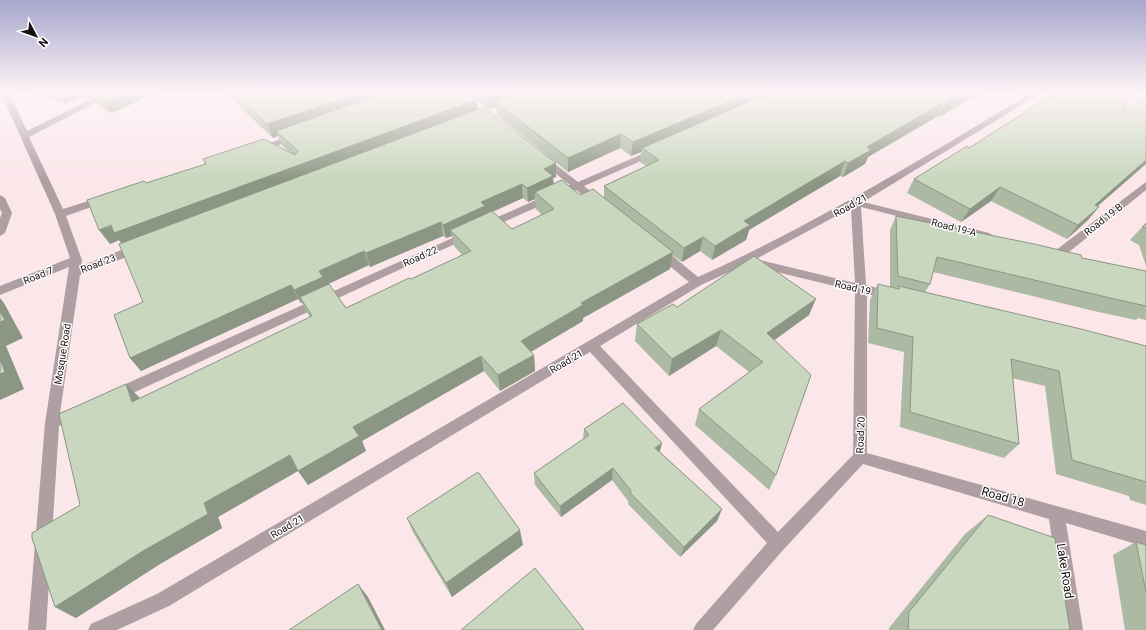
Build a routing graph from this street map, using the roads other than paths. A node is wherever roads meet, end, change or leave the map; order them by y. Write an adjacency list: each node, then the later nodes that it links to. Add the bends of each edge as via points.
1 (18, 122): 5 (street, Mosque Road)
2 (51, 122): 5 (street)
3 (988, 122): 13 (street, Road 21)
4 (304, 134): 7 (street)
5 (24, 136): 15 (street, Mosque Road)
6 (665, 147): 9 (street, Road 22)
7 (252, 151)
8 (536, 153): 9 (street)
9 (577, 185): 14 (street); 28 (street, Road 22)
10 (1146, 185): 20 (street, Road 19-B, via 1056,252)
11 (112, 197): 15 (street)
12 (0, 198): 16 (street, via 7,213)
13 (856, 203): 17 (street, Road 19-A); 21 (street, Road 21); 24 (street, Road 20)
14 (607, 209)
15 (60, 214): 22 (street, Mosque Road)
16 (0, 232)
17 (999, 238)
18 (649, 243): 23 (street)
19 (149, 244): 22 (street, Road 23)
20 (1074, 256)
21 (747, 261): 23 (street, Road 21); 24 (street, Road 19)
22 (76, 266): 25 (street, Road 7); 30 (street, Mosque Road)
23 (697, 282): 27 (street, Road 21)
24 (860, 288): 26 (street, Road 19); 31 (street, Road 20)
25 (0, 291)
26 (898, 297)
27 (592, 346): 34 (street); 36 (street, Road 21, via 162,600)
28 (102, 400)
29 (81, 410): 30 (street)
30 (52, 423): 35 (street, Mosque Road)
31 (860, 457): 32 (street, Road 18); 34 (street, Road 20)
32 (1056, 512): 33 (street, Road 18); 38 (street, Lake Road)
33 (1146, 539)
34 (778, 543): 37 (street, Road 20)
35 (37, 630)
36 (96, 630)
37 (702, 630)
38 (1074, 630)

